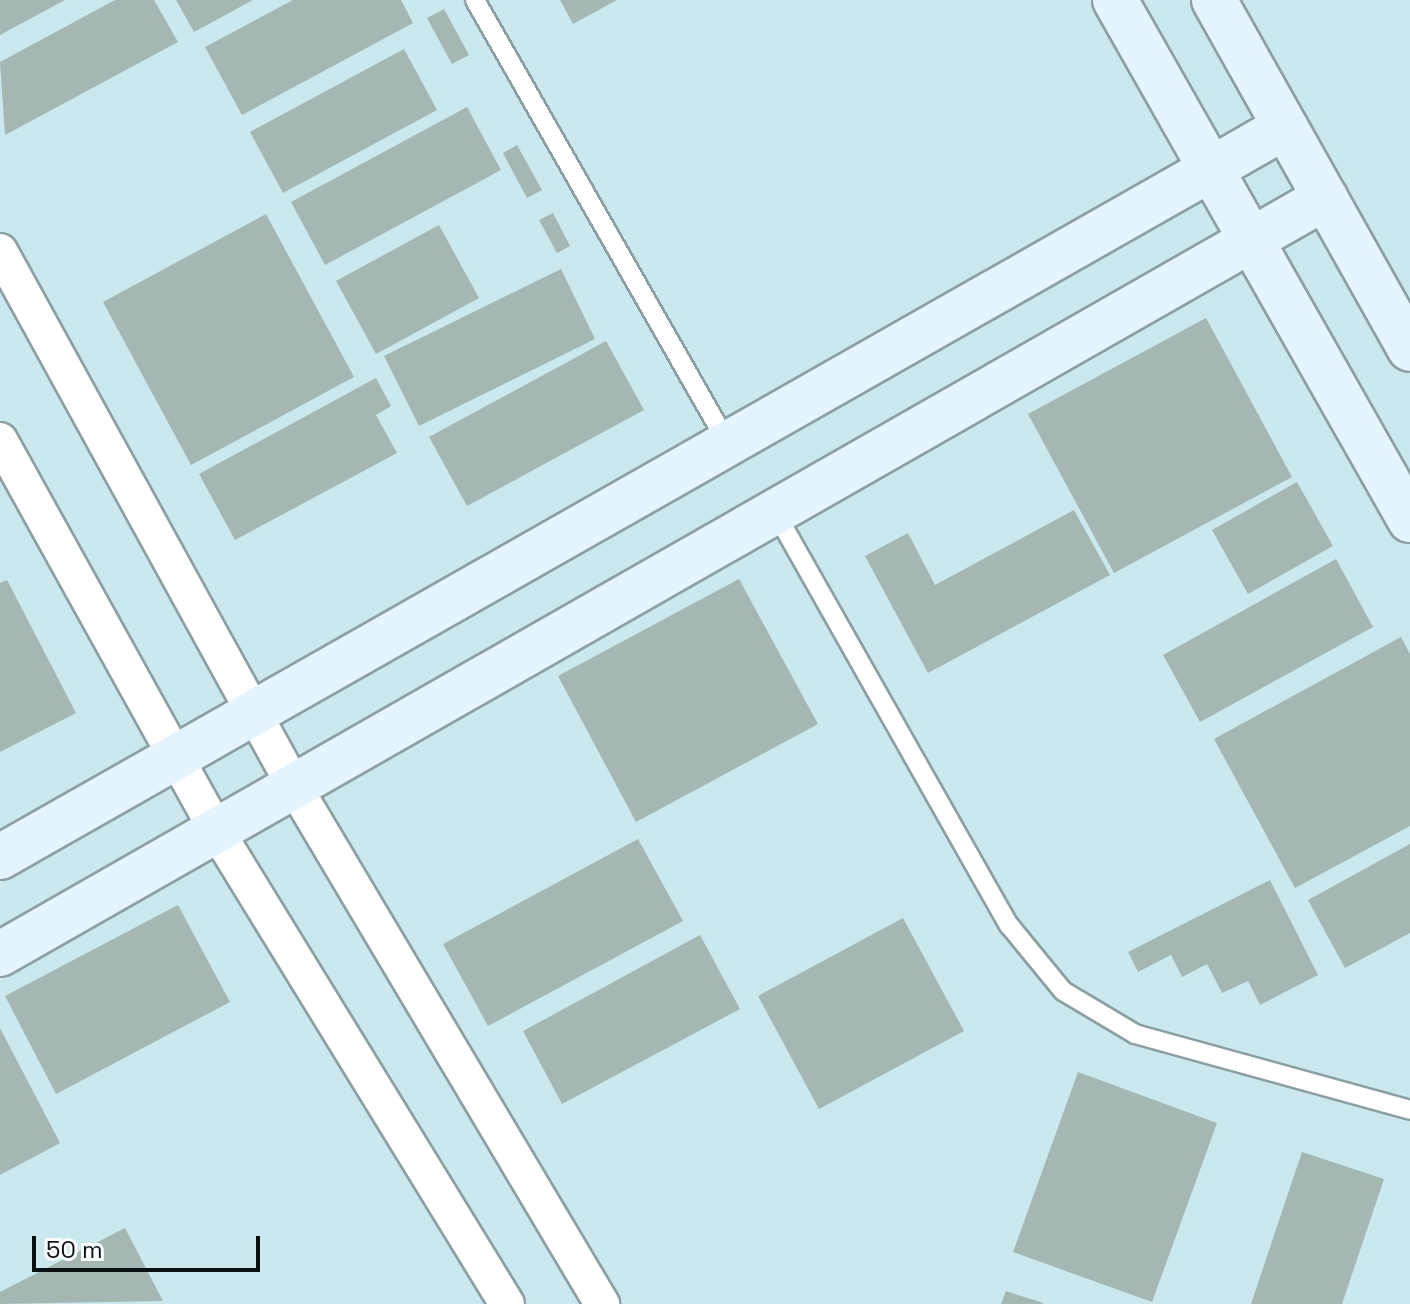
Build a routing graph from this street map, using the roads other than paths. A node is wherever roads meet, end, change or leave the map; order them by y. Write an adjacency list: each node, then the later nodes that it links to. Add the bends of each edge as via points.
1 (475, 0): 11 (lane)
2 (1115, 0): 5 (street)
3 (1214, 0): 4 (street)
4 (1285, 127): 5 (street); 6 (street)
5 (1211, 169): 7 (street); 11 (street)
6 (1325, 198): 7 (street); 9 (street)
7 (1251, 241): 12 (street); 13 (street)
8 (0, 251): 14 (street)
9 (1410, 349)
10 (0, 440): 15 (street)
11 (728, 444): 14 (street)
12 (775, 512): 16 (street); 20 (lane, via 1009,925 1063,991 1135,1034)
13 (1410, 520)
14 (254, 713): 15 (street); 16 (street)
15 (177, 757): 17 (street); 18 (street)
16 (294, 786): 17 (street); 22 (street)
17 (216, 830): 19 (street); 21 (street)
18 (0, 857)
19 (0, 954)
20 (1410, 1110)
21 (507, 1304)
22 (602, 1304)

